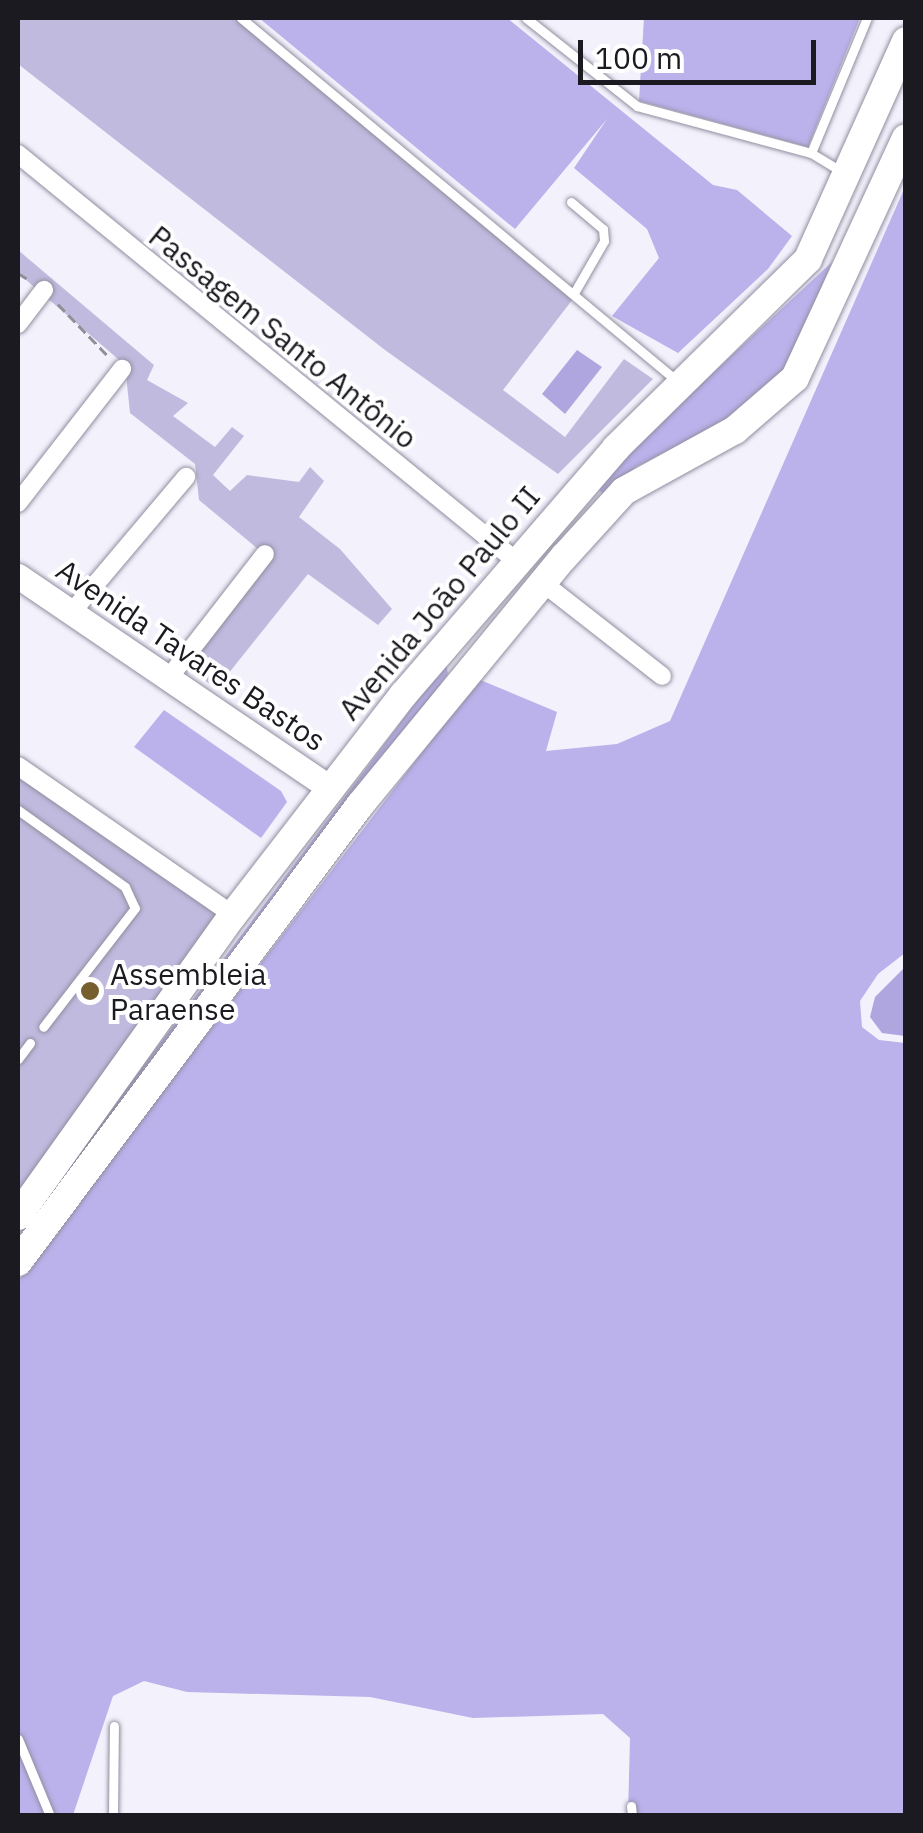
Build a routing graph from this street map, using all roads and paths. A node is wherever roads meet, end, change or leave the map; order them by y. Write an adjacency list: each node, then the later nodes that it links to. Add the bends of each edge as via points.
1 (242, 18): 12 (lane)
2 (526, 18): 6 (lane, via 637,106)
3 (867, 18): 6 (lane)
4 (906, 40): 8 (main road, Avenida João Paulo II)
5 (906, 138): 20 (main road, via 795,378 735,430 624,492)
6 (811, 153): 8 (lane)
7 (18, 154): 21 (street, Passagem Santo Antônio)
8 (850, 175): 15 (main road, Avenida João Paulo II, via 808,260)
9 (571, 202): 12 (lane, via 603,229 604,241)
10 (18, 273): 11 (path)
11 (44, 290): 13 (street); 14 (path)
12 (574, 294): 15 (lane)
13 (18, 324)
14 (122, 369): 18 (street)
15 (683, 386): 17 (main road, Avenida João Paulo II)
16 (186, 477): 25 (street)
17 (581, 487): 20 (main road, via 591,504 561,542); 21 (main road, Avenida João Paulo II)
18 (18, 503)
19 (264, 554): 28 (street)
20 (564, 557): 23 (main road)
21 (515, 560): 24 (main road, Avenida João Paulo II)
22 (18, 576): 25 (main road, Avenida Tavares Bastos)
23 (542, 583): 26 (street); 27 (main road)
24 (477, 608): 27 (main road, via 479,622 448,661); 30 (main road, Avenida João Paulo II)
25 (72, 612): 28 (main road, Avenida Tavares Bastos)
26 (662, 676)
27 (460, 678): 37 (main road)
28 (168, 679): 30 (main road, Avenida Tavares Bastos)
29 (18, 766): 32 (street)
30 (328, 787): 32 (main road, Avenida João Paulo II)
31 (18, 810): 33 (lane, via 125,887 134,908)
32 (233, 915): 36 (main road, Avenida João Paulo II)
33 (43, 1026)
34 (30, 1043): 35 (lane)
35 (18, 1059)
36 (18, 1216)
37 (18, 1262)
38 (114, 1726): 41 (lane)
39 (18, 1739): 40 (lane)
40 (50, 1816)
41 (113, 1816)

